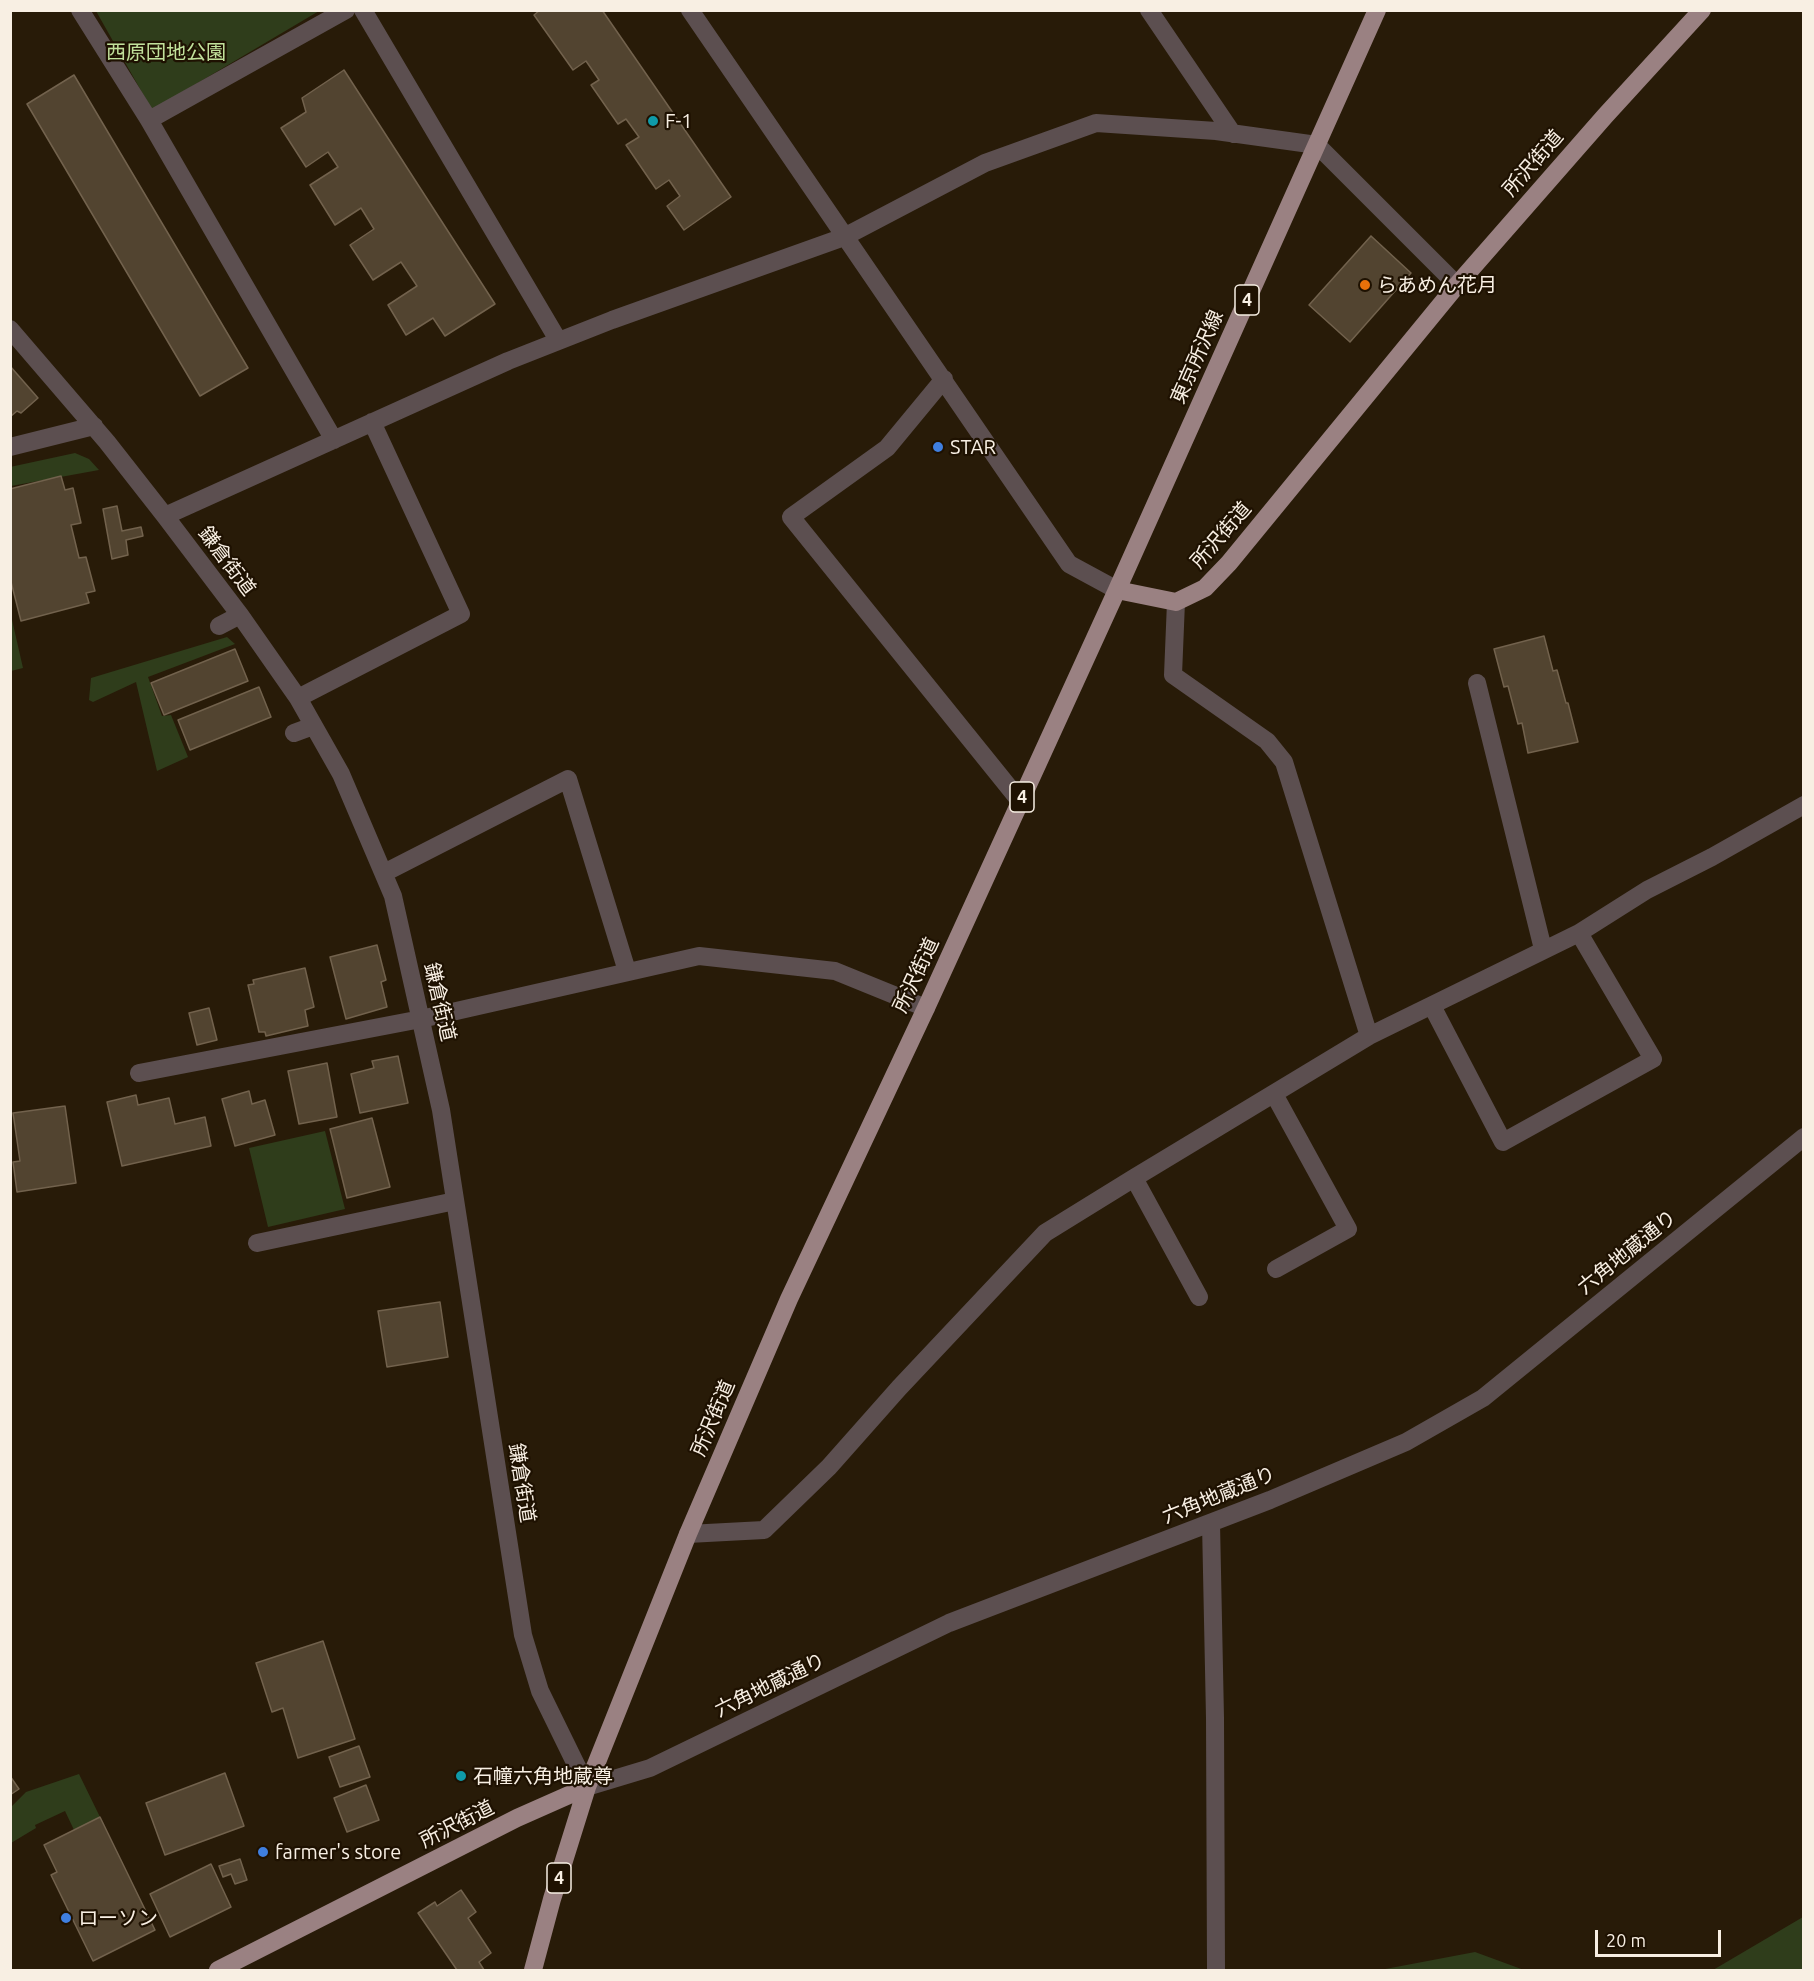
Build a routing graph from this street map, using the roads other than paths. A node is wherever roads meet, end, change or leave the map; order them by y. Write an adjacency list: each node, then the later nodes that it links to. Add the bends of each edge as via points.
1 (80, 10): 8 (street)
2 (346, 10): 8 (street)
3 (363, 10): 14 (street)
4 (1149, 10): 9 (street)
5 (1377, 10): 10 (main road, 東京所沢線 / 4)
6 (1702, 10): 12 (main road, 所沢街道)
7 (698, 14): 11 (street)
8 (149, 120): 18 (street)
9 (1233, 134): 10 (street); 11 (street, via 1096,123 985,163)
10 (1317, 145): 12 (street); 21 (main road, 東京所沢線 / 4)
11 (844, 237): 14 (street); 15 (street)
12 (1457, 285): 22 (main road, 所沢街道, via 1229,563 1204,588)
13 (10, 329): 17 (street, 鎌倉街道)
14 (558, 340): 16 (street)
15 (944, 379): 21 (street, via 1069,564); 29 (street, via 886,448 791,517)
16 (372, 422): 18 (street); 26 (street, via 461,614)
17 (94, 426): 19 (street); 20 (street, 鎌倉街道)
18 (334, 440): 20 (street)
19 (10, 447)
20 (165, 516): 23 (street, 鎌倉街道)
21 (1118, 590): 22 (main road); 29 (main road, 所沢街道 / 4)
22 (1176, 602): 38 (street, via 1173,675 1267,741 1284,762)
23 (240, 615): 24 (street); 26 (street, 鎌倉街道)
24 (219, 626)
25 (1477, 683): 33 (street)
26 (298, 699): 27 (street, 鎌倉街道)
27 (313, 726): 28 (street); 31 (street, 鎌倉街道, via 341,774)
28 (294, 733)
29 (1020, 801): 36 (main road, 所沢街道 / 4)
30 (1803, 805): 32 (street, via 1647,890)
31 (384, 873): 34 (street, via 568,779); 37 (street, 鎌倉街道, via 393,896)
32 (1579, 933): 33 (street); 35 (street, via 1653,1059 1503,1142)
33 (1543, 950): 35 (street)
34 (627, 971): 36 (street, via 699,956 835,971); 37 (street)
35 (1432, 1006): 38 (street)
36 (926, 1008): 48 (main road, 所沢街道 / 4, via 789,1299)
37 (420, 1019): 39 (street); 43 (street, 鎌倉街道, via 441,1110)
38 (1369, 1036): 40 (street)
39 (139, 1073)
40 (1274, 1094): 42 (street); 45 (street, via 1348,1229)
41 (1803, 1137): 47 (street, 六角地蔵通り, via 1483,1398 1406,1442)
42 (1134, 1178): 46 (street); 48 (street, via 1045,1233 829,1467 764,1530)
43 (455, 1201): 44 (street); 49 (street, 鎌倉街道, via 523,1635 540,1691)
44 (258, 1243)
45 (1276, 1269)
46 (1199, 1298)
47 (1211, 1523): 49 (street, 六角地蔵通り, via 949,1623 650,1768); 52 (street)
48 (688, 1534): 49 (main road, 所沢街道 / 4)
49 (587, 1787): 50 (main road, 所沢街道, via 517,1818); 51 (main road, 4)
50 (218, 1971)
51 (533, 1971)
52 (1216, 1971)

